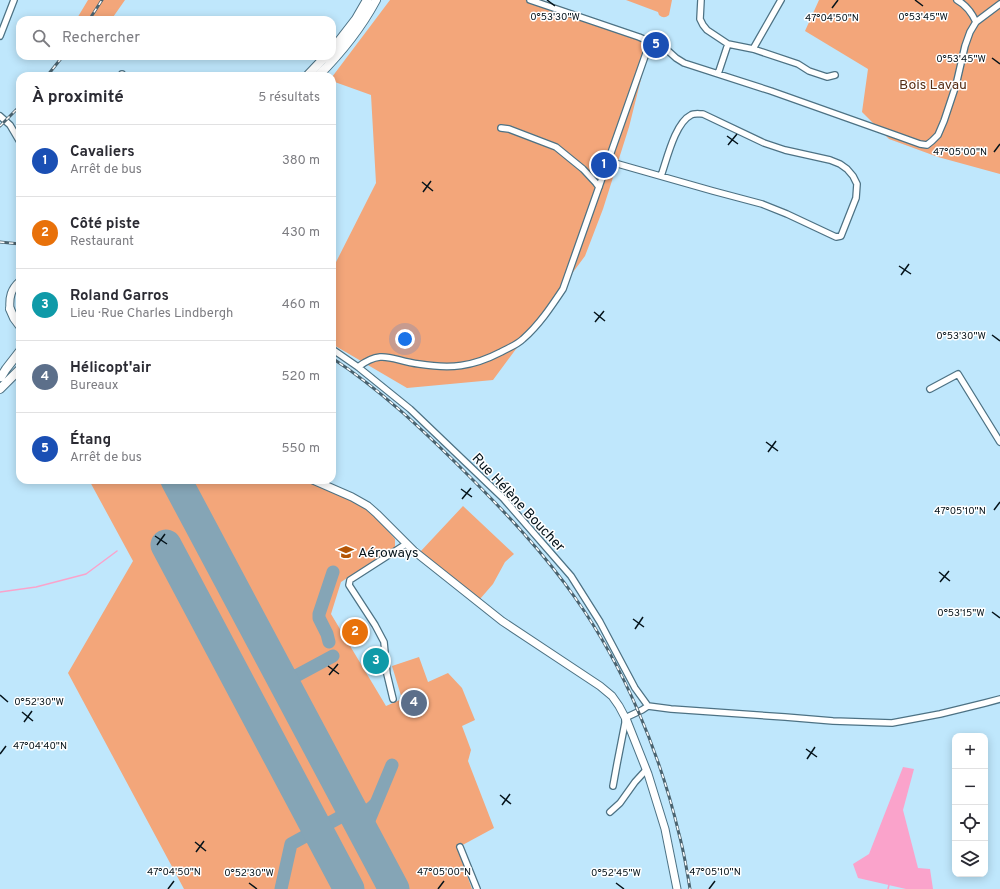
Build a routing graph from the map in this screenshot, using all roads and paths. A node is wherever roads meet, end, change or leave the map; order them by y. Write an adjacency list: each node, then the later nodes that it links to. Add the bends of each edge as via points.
1 (14, 0): 12 (street)
2 (367, 0): 15 (main road)
3 (376, 0): 10 (main road)
4 (380, 0): 10 (street)
5 (530, 0): 13 (street)
6 (701, 0): 14 (street, via 700,19 703,25)
7 (781, 0): 16 (street)
8 (957, 0): 11 (street, via 973,14)
9 (1000, 4): 11 (street)
10 (370, 11): 17 (main road)
11 (976, 22): 22 (street, via 965,46 944,121 938,135 927,144 895,136)
12 (0, 36)
13 (650, 42): 22 (street, via 665,48 684,63); 27 (street)
14 (728, 44): 16 (street); 22 (street)
15 (336, 45)
16 (753, 49): 23 (street, via 827,77)
17 (336, 56)
18 (322, 60): 20 (main road)
19 (332, 60): 21 (main road)
20 (311, 72)
21 (322, 72)
22 (718, 74)
23 (835, 75)
24 (0, 116): 26 (street)
25 (501, 128): 29 (street, via 556,147 583,169)
26 (16, 135)
27 (608, 162): 28 (street); 29 (street)
28 (661, 176): 28 (street, via 762,204 836,238 841,236 856,198 857,184 853,176 840,164 764,143 703,114 693,114 686,118 678,129)
29 (599, 187): 37 (street, via 563,289 522,340 474,364 437,367 382,356)
30 (16, 285): 31 (street, via 11,294)
31 (10, 309): 32 (main road); 33 (main road)
32 (16, 315)
33 (16, 321)
34 (336, 352): 37 (street, Rue Hélène Boucher)
35 (16, 356): 39 (main road)
36 (16, 362): 39 (main road)
37 (358, 367): 47 (street, Rue Hélène Boucher, via 410,409 503,498 571,576 600,622 635,688)
38 (16, 373): 40 (main road)
39 (0, 378)
40 (0, 389)
41 (930, 389): 42 (street, via 958,374)
42 (1000, 442)
43 (322, 484): 44 (street, via 368,506)
44 (406, 544): 45 (street, via 350,580 349,585 384,642 387,674); 48 (street, via 502,621 600,686 612,696)
45 (393, 699)
46 (1000, 699): 47 (street, via 892,723 833,722)
47 (648, 706): 48 (street)
48 (626, 718): 49 (street); 50 (street)
49 (646, 770): 51 (street); 54 (street, via 665,829)
50 (613, 786)
51 (610, 812)
52 (460, 847): 53 (street)
53 (477, 889)
54 (677, 889)

